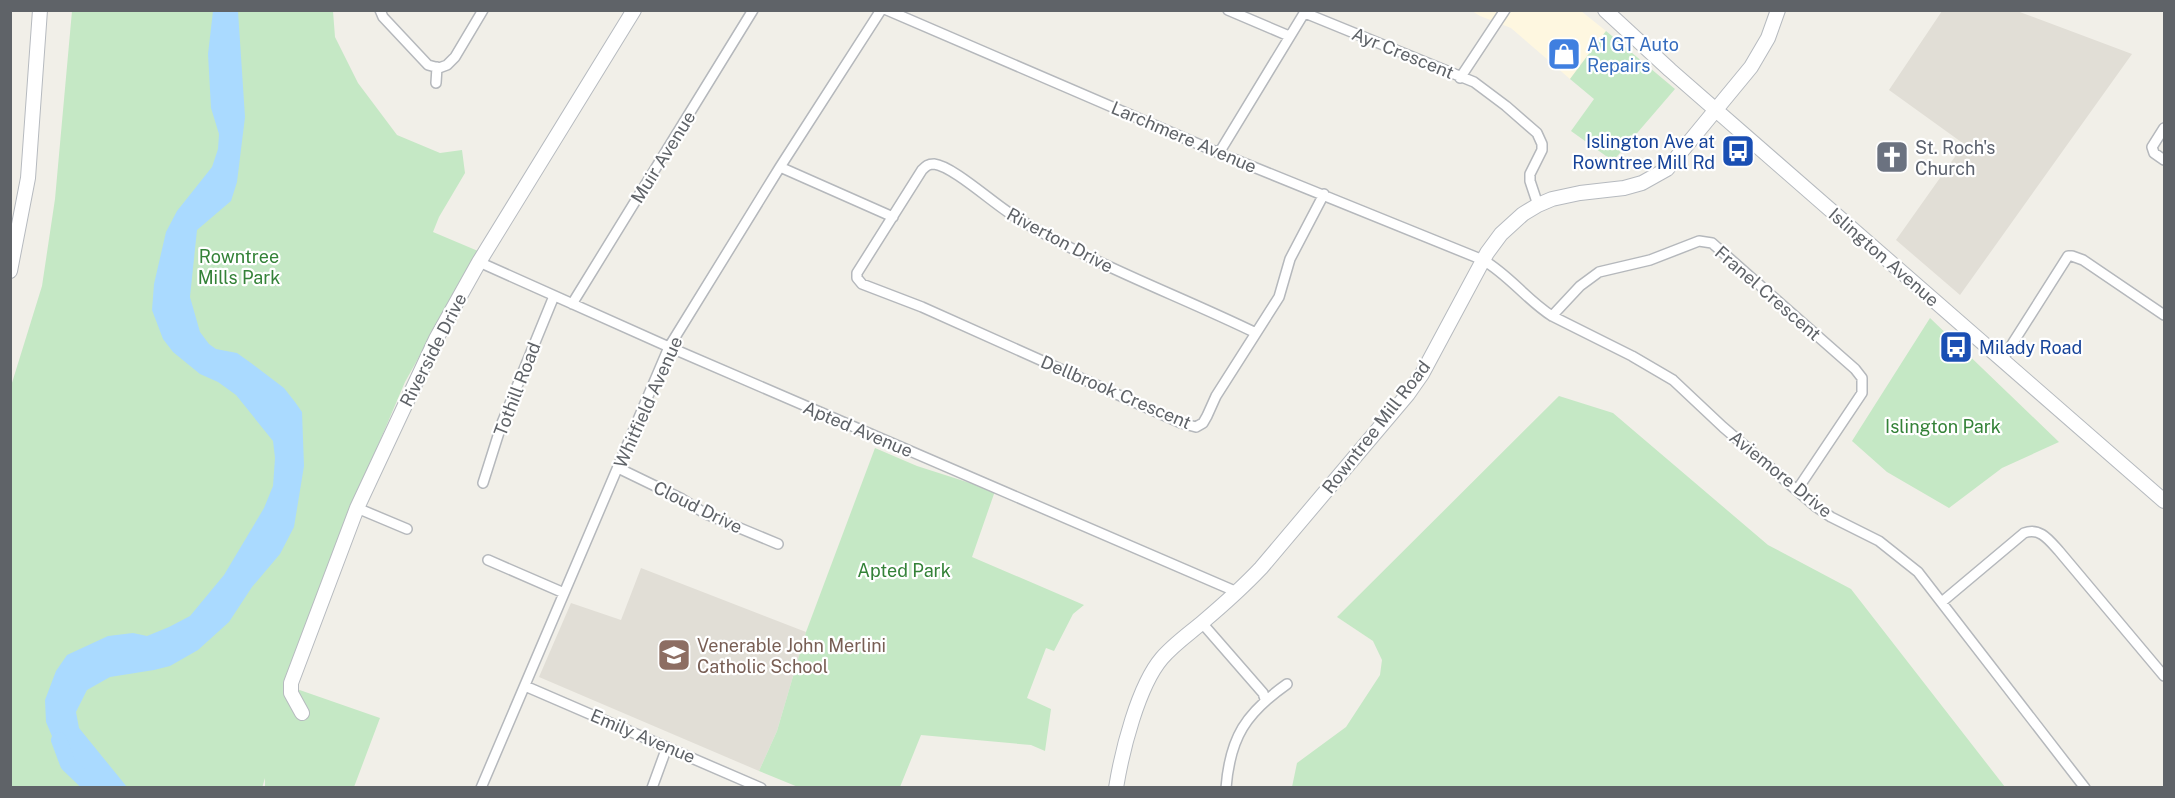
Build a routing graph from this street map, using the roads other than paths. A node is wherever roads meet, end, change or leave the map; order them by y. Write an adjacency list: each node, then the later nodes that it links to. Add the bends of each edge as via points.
1 (40, 10): 27 (street, via 26,188)
2 (380, 10): 14 (street, via 428,65)
3 (483, 10): 14 (street, via 455,57)
4 (634, 10): 26 (street, Riverside Drive)
5 (753, 10): 29 (street, Muir Avenue)
6 (881, 10): 21 (street, Whitfield Avenue)
7 (887, 10): 19 (street, Larchmere Avenue)
8 (1228, 10): 13 (street)
9 (1505, 10): 15 (street, Ayr Crescent)
10 (1605, 10): 17 (street, Islington Avenue)
11 (1778, 10): 17 (street, Rowntree Mill Road, via 1763,49)
12 (1306, 12): 13 (street); 15 (street, Ayr Crescent)
13 (1289, 36): 19 (street)
14 (435, 67): 16 (street)
15 (1460, 78): 23 (street, via 1488,91 1540,139 1542,150 1530,174)
16 (436, 83)
17 (1716, 110): 23 (street, Rowntree Mill Road, via 1656,176 1624,188 1570,194); 34 (street, Islington Avenue)
18 (2164, 128): 20 (street, via 2152,147)
19 (1219, 153): 22 (street, Larchmere Avenue)
20 (2164, 160)
21 (780, 167): 24 (street); 33 (street, Whitfield Avenue)
22 (1324, 194): 25 (street, Larchmere Avenue); 32 (street, Dellbrook Crescent, via 1290,259 1279,297)
23 (1538, 205): 25 (street, Rowntree Mill Road, via 1501,234)
24 (893, 217): 32 (street, Riverton Drive, via 922,170 930,164 937,165 1051,239); 32 (street, Dellbrook Crescent, via 858,270 857,278 862,284 1188,426 1203,423)
25 (1483, 260): 31 (street, Aviemore Drive); 43 (street, Rowntree Mill Road, via 1422,374)
26 (479, 262): 28 (street, Apted Avenue); 39 (street, Riverside Drive, via 436,339)
27 (10, 271)
28 (554, 296): 29 (street, Apted Avenue); 36 (street, Tothill Road, via 502,423)
29 (572, 304): 33 (street, Apted Avenue)
30 (2164, 315): 34 (street, via 2083,260 2068,256)
31 (1552, 316): 37 (street, Aviemore Drive, via 1672,380); 37 (street, Franel Crescent, via 1580,286 1599,273 1650,260 1699,241 1712,243 1862,378 1862,393)
32 (1256, 333)
33 (669, 347): 35 (street, Whitfield Avenue); 43 (street, Apted Avenue)
34 (2002, 360): 38 (street, Islington Avenue)
35 (618, 468): 41 (street, Cloud Drive, via 706,514); 44 (street, Whitfield Avenue)
36 (483, 483)
37 (1797, 490): 45 (street, Aviemore Drive, via 1831,517 1893,550)
38 (2164, 501)
39 (357, 508): 40 (street); 51 (street, Riverside Drive, via 291,683 291,693)
40 (407, 529)
41 (778, 544)
42 (488, 561): 44 (street)
43 (1237, 592): 46 (street, Rowntree Mill Road)
44 (564, 593): 49 (street, Whitfield Avenue)
45 (1943, 601): 47 (street, via 2024,532 2036,531 2059,551); 58 (street, Aviemore Drive)
46 (1202, 623): 50 (street); 56 (street, Rowntree Mill Road, via 1163,656 1151,675 1123,747)
47 (2164, 675)
48 (1287, 684): 50 (street)
49 (525, 686): 52 (street, Emily Avenue); 53 (street, Whitfield Avenue)
50 (1266, 699): 57 (street, via 1236,739)
51 (302, 713)
52 (667, 747): 54 (street); 55 (street, Emily Avenue)
53 (481, 788)
54 (652, 788)
55 (761, 788)
56 (1116, 788)
57 (1226, 788)
58 (2085, 788)

